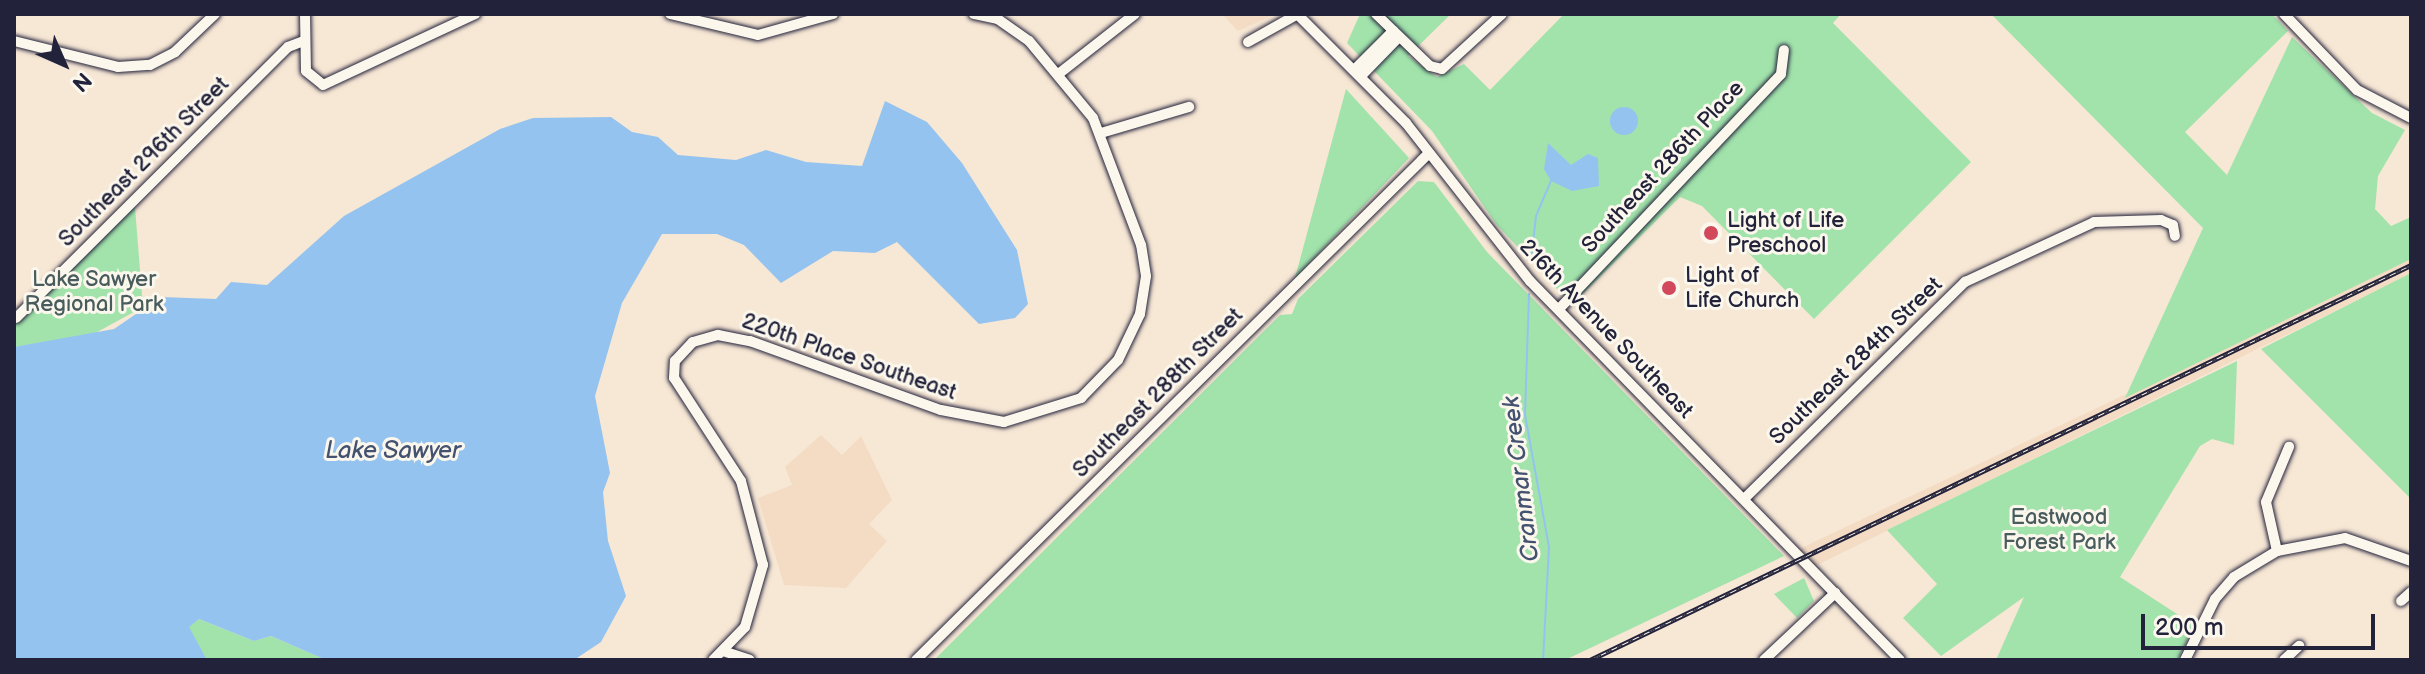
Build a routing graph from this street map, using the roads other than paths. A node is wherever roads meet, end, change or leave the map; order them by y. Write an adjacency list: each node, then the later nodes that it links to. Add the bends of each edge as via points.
1 (215, 14): 14 (street, via 165,59 118,67)
2 (305, 14): 15 (street)
3 (475, 14): 15 (street, via 334,84 308,76)
4 (670, 14): 5 (street, via 758,35)
5 (833, 14)
6 (974, 14): 12 (street)
7 (1135, 14): 18 (street)
8 (1298, 14): 16 (street); 19 (street, 216th Avenue Southeast)
9 (1376, 14): 13 (street)
10 (1502, 14): 13 (street, via 1442,69)
11 (2284, 14): 21 (street, via 2357,90)
12 (999, 16): 18 (street)
13 (1396, 34): 19 (street)
14 (14, 41)
15 (304, 41): 26 (street, Southeast 296th Street, via 288,47)
16 (1248, 42)
17 (1784, 50): 25 (street, Southeast 286th Place, via 1781,74)
18 (1061, 72): 22 (street)
19 (1358, 72): 23 (street, 216th Avenue Southeast)
20 (1189, 107): 22 (street)
21 (2411, 118)
22 (1101, 133): 35 (street, 220th Place Southeast, via 1126,193 1146,276 1140,314 1118,360 1069,405 1004,422 941,410 731,336 703,337 684,349 674,378 741,481 759,532 762,580 755,605)
23 (1428, 154): 25 (street, 216th Avenue Southeast, via 1502,251); 38 (street, Southeast 288th Street)
24 (2175, 236): 28 (street, Southeast 284th Street, via 2173,225 2161,220 2094,222 1965,282)
25 (1559, 309): 28 (street, 216th Avenue Southeast)
26 (16, 318)
27 (2289, 447): 29 (street, via 2264,516)
28 (1744, 499): 32 (street, 216th Avenue Southeast)
29 (2277, 551): 30 (street, via 2345,538); 41 (street, via 2215,599)
30 (2411, 561)
31 (2411, 592): 33 (street)
32 (1835, 593): 39 (street); 40 (street, 216th Avenue Southeast)
33 (2401, 601)
34 (2299, 646): 42 (street)
35 (723, 651): 36 (street); 37 (street)
36 (713, 660)
37 (750, 660)
38 (916, 660)
39 (1764, 660)
40 (1900, 660)
41 (2185, 660)
42 (2284, 660)

